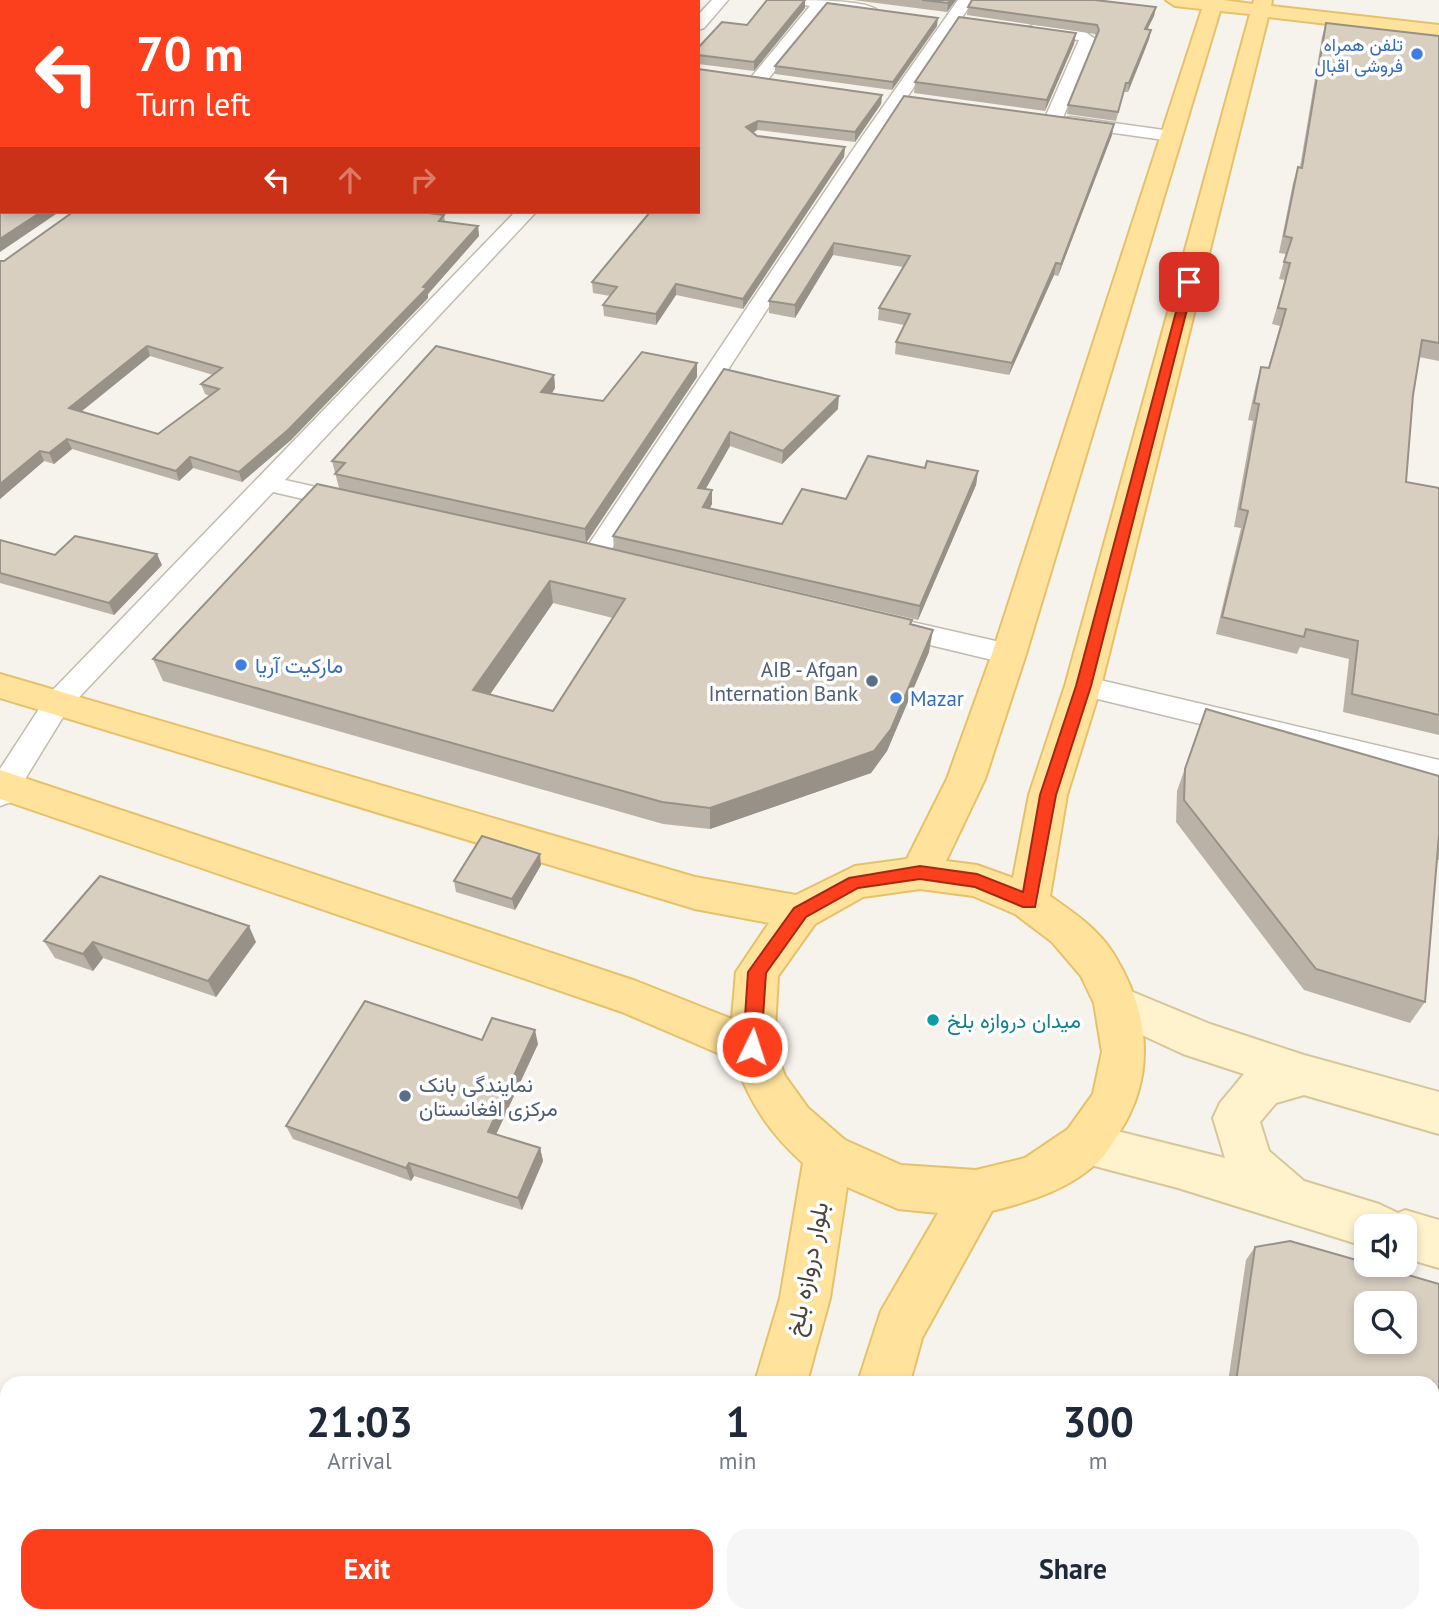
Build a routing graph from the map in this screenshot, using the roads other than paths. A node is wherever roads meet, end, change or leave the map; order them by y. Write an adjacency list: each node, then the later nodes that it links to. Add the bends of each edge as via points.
1 (720, 0): 11 (street)
2 (797, 0): 7 (street)
3 (966, 0): 15 (street)
4 (1175, 0): 6 (main road)
5 (1322, 0): 10 (main road)
6 (1213, 2): 8 (main road); 17 (main road)
7 (821, 3): 9 (street); 14 (street, via 753,78)
8 (1262, 5): 13 (main road); 30 (main road)
9 (887, 12)
10 (1439, 13)
11 (700, 23)
12 (1018, 28): 17 (street, via 1087,38 1047,119)
13 (1439, 31)
14 (786, 83)
15 (890, 97): 16 (street); 19 (street)
16 (923, 102)
17 (1171, 136): 28 (main road)
18 (835, 148): 19 (street)
19 (861, 151): 25 (street)
20 (522, 214): 21 (street)
21 (506, 223): 22 (street)
22 (267, 483): 23 (street); 31 (street)
23 (376, 508)
24 (567, 550): 25 (street)
25 (594, 556): 26 (street)
26 (621, 563)
27 (862, 619): 28 (street)
28 (1009, 654): 34 (main road, via 966,779)
29 (0, 686): 31 (main road)
30 (1083, 686): 32 (street); 35 (main road, via 1048,795)
31 (58, 702): 33 (street); 36 (main road, via 695,892)
32 (1439, 771)
33 (2, 788): 38 (main road, via 636,999)
34 (920, 873): 35 (main road, via 977,881); 36 (main road, via 855,882)
35 (1029, 902): 37 (main road, via 1066,930 1097,964)
36 (800, 912): 38 (main road, via 757,972)
37 (1116, 1003): 39 (street, via 1199,1040); 41 (main road, via 1124,1052 1114,1101)
38 (752, 1047): 42 (main road, via 767,1087 792,1123)
39 (1304, 1075): 40 (street); 44 (street, via 1261,1087 1236,1118 1250,1164)
40 (1439, 1113)
41 (1085, 1144): 43 (main road, via 1037,1177); 44 (street)
42 (828, 1155): 43 (main road, via 898,1187); 48 (main road, بلوار دروازه بلخ, via 805,1298)
43 (976, 1193): 49 (main road, via 899,1329)
44 (1293, 1201): 45 (street)
45 (1354, 1219)
46 (1417, 1238): 47 (street)
47 (1439, 1244)
48 (783, 1376)
49 (886, 1376)

